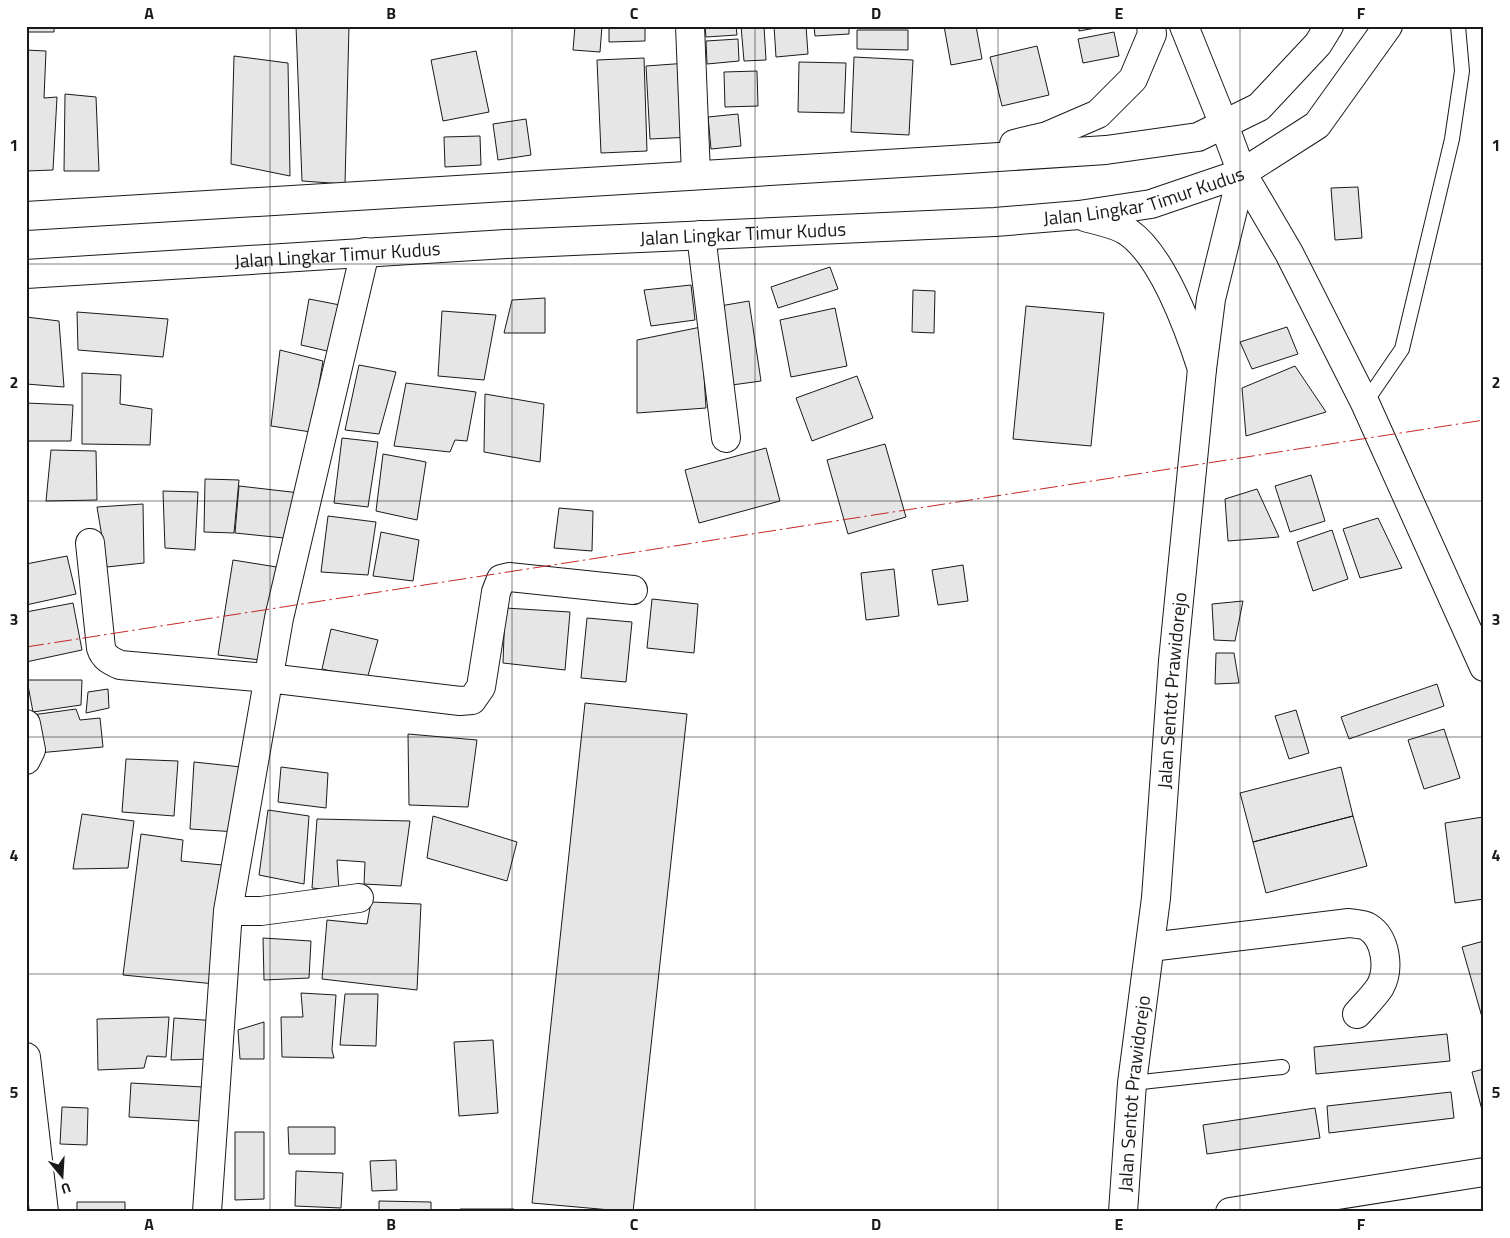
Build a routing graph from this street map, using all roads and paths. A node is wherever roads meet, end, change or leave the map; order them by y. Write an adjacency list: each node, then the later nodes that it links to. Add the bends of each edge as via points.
1 (690, 26): 10 (main road)
2 (1151, 26): 8 (main road, via 1152,34 1133,79 1098,114 1047,136)
3 (1184, 26): 7 (main road)
4 (1329, 26): 7 (main road, via 1318,44 1259,107)
5 (1388, 26): 9 (main road, Jalan Lingkar Timur Kudus, via 1317,125)
6 (1458, 26): 17 (lane, via 1462,71 1452,139 1402,349)
7 (1224, 125): 8 (main road, via 1198,137 1106,150); 9 (main road)
8 (952, 160): 10 (main road)
9 (1242, 173): 11 (main road, Jalan Lingkar Timur Kudus, via 1151,204); 16 (main road, Jalan Sentot Prawidorejo, via 1211,299); 17 (main road)
10 (696, 175): 12 (main road)
11 (1079, 215): 13 (main road, Jalan Lingkar Timur Kudus, via 995,222); 16 (main road, via 1128,231 1151,255 1190,330)
12 (26, 216)
13 (701, 235): 14 (main road, Jalan Lingkar Timur Kudus); 18 (main road)
14 (365, 252): 15 (main road, Jalan Lingkar Timur Kudus); 22 (main road, via 279,618)
15 (26, 274)
16 (1202, 369): 27 (main road, Jalan Sentot Prawidorejo, via 1173,661)
17 (1369, 398): 21 (main road)
18 (726, 438)
19 (90, 543): 22 (main road, via 103,655 120,665)
20 (633, 590): 22 (main road, via 509,577 501,579 496,592 481,686 476,697 468,701)
21 (1484, 667)
22 (268, 678): 26 (main road)
23 (26, 724): 24 (main road, via 31,750)
24 (26, 760)
25 (359, 898): 26 (main road, via 261,912)
26 (228, 910): 34 (main road)
27 (1150, 946): 28 (main road, via 1349,923 1367,926 1378,935 1384,950 1386,970 1380,986); 31 (main road, Jalan Sentot Prawidorejo)
28 (1357, 1014)
29 (26, 1057): 33 (main road)
30 (1282, 1067): 31 (lane)
31 (1132, 1083): 35 (main road, Jalan Sentot Prawidorejo)
32 (1484, 1172): 36 (main road)
33 (44, 1212)
34 (207, 1212)
35 (1123, 1212)
36 (1230, 1212)

